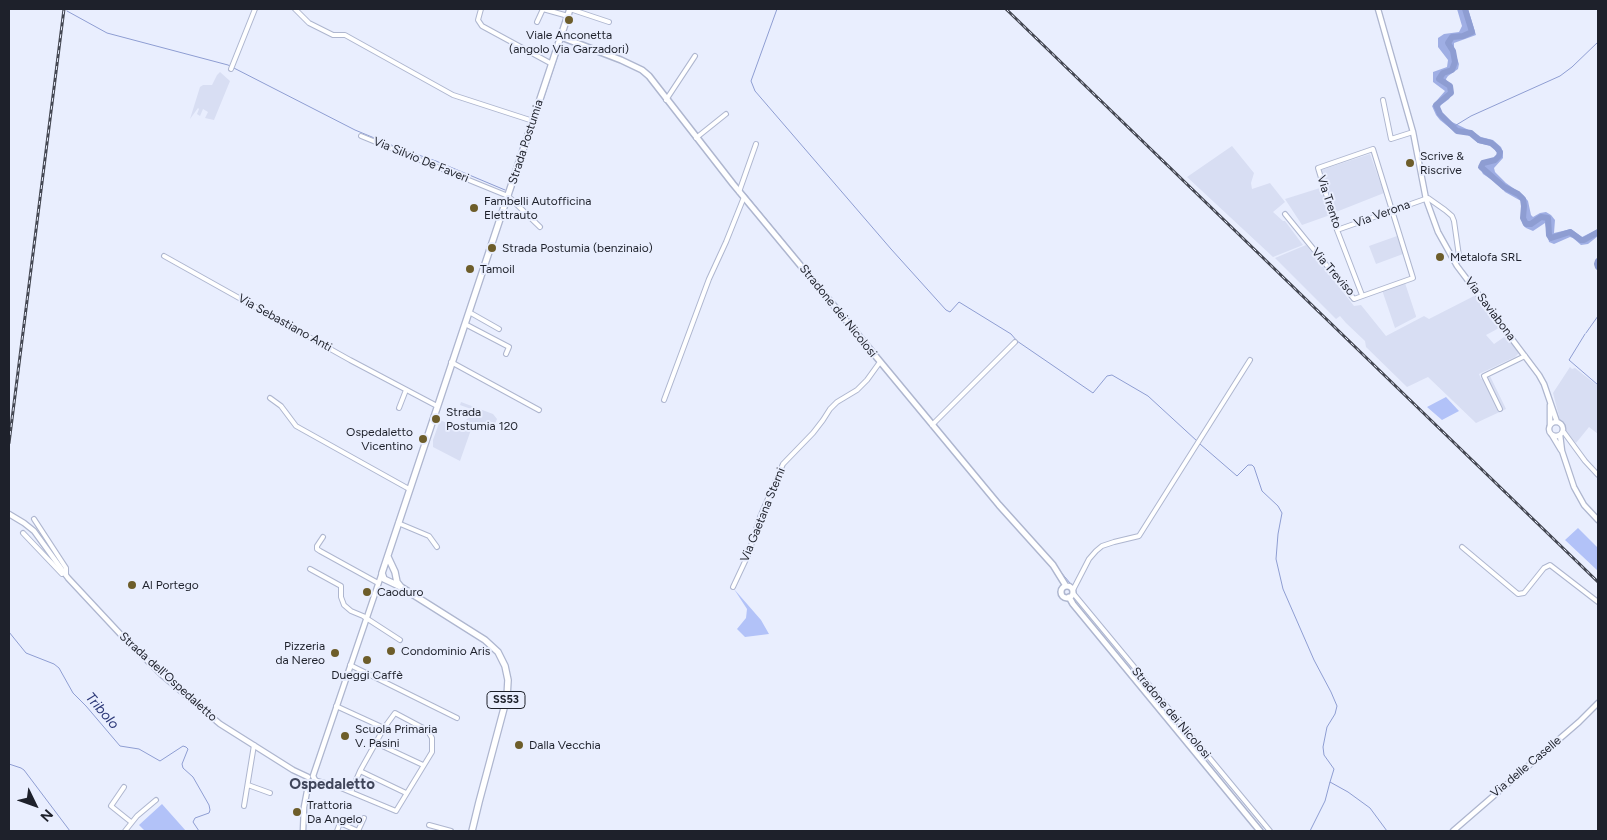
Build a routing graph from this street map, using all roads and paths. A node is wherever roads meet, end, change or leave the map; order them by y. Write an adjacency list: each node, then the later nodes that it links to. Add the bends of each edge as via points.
1 (254, 9): 11 (street)
2 (295, 9): 15 (street, via 316,27 334,35 345,35 453,95)
3 (481, 9): 10 (street, via 478,20 482,26)
4 (1378, 9): 16 (street, Via Saviabona)
5 (570, 11): 6 (street, via 543,9); 7 (street); 8 (main road, Strada Postumia)
6 (537, 22)
7 (609, 22)
8 (561, 37): 10 (main road, Strada Postumia); 12 (main road, Stradone dei Nicolosi, via 642,70)
9 (695, 56): 12 (street)
10 (552, 64): 15 (main road, Strada Postumia)
11 (231, 69)
12 (666, 100): 18 (main road, Stradone dei Nicolosi)
13 (1383, 100): 16 (street, via 1391,138)
14 (726, 114): 18 (street)
15 (533, 121): 21 (main road, Strada Postumia)
16 (1413, 132): 23 (street, Via Saviabona)
17 (361, 136): 21 (street, Via Silvio De Faveri)
18 (696, 138): 20 (main road, Stradone dei Nicolosi)
19 (756, 144): 20 (street)
20 (739, 192): 22 (main road, Stradone dei Nicolosi)
21 (508, 196): 26 (street); 31 (main road, Strada Postumia)
22 (744, 197): 39 (main road, Stradone dei Nicolosi); 42 (street)
23 (1426, 198): 24 (street, Via Verona); 29 (street, Via Saviabona, via 1438,232); 29 (street, via 1452,216 1459,256)
24 (1392, 211): 27 (street, Via Verona); 27 (street, Via Trento, via 1373,149 1318,168); 30 (street, Via Treviso, via 1414,278)
25 (1285, 214): 30 (street, Via Treviso, via 1354,299)
26 (540, 227)
27 (1337, 230): 30 (street, Via Trento)
28 (164, 256): 40 (street, Via Sebastiano Anti)
29 (1455, 262): 36 (street, Via Saviabona)
30 (1362, 295)
31 (469, 312): 32 (main road, Strada Postumia); 33 (street)
32 (465, 324): 35 (street, via 509,347); 38 (main road, Strada Postumia)
33 (498, 329)
34 (1015, 342): 49 (street)
35 (506, 354)
36 (1525, 356): 43 (street, Via Saviabona, via 1544,384); 46 (street, via 1484,376)
37 (1250, 360): 75 (street, via 1139,536 1102,546 1096,551)
38 (452, 362): 44 (main road, Strada Postumia); 47 (street)
39 (880, 362): 49 (main road, Stradone dei Nicolosi); 74 (street, Via Gaetana Sterni, via 857,390 830,409 813,433 783,464)
40 (406, 390): 44 (street, Via Sebastiano Anti); 45 (street)
41 (270, 398): 55 (street, via 281,406 296,426)
42 (664, 400)
43 (1550, 401): 48 (street, Via Saviabona); 50 (street)
44 (437, 406): 55 (main road, Strada Postumia)
45 (399, 408)
46 (1500, 409)
47 (539, 410)
48 (1557, 422): 50 (street); 51 (street, via 1562,424)
49 (932, 425): 72 (main road, Stradone dei Nicolosi, via 1053,565)
50 (1550, 425): 52 (street, via 1548,430)
51 (1562, 433): 52 (street); 53 (street); 54 (street)
52 (1552, 436): 53 (street)
53 (1562, 451): 58 (street, via 1574,487)
54 (1598, 475)
55 (409, 489): 59 (main road, Strada Postumia)
56 (10, 515): 68 (street, Strada dell'Ospedaletto, via 34,531)
57 (34, 519): 68 (street, Strada dell'Ospedaletto, via 66,568)
58 (1598, 520)
59 (398, 523): 63 (street, via 429,536); 64 (main road, Strada Postumia)
60 (23, 533): 68 (street, Strada dell'Ospedaletto)
61 (323, 537): 71 (street, via 317,549)
62 (1462, 546): 76 (street, via 1518,594 1524,593 1550,565)
63 (437, 547)
64 (388, 555): 66 (main road); 67 (main road, Strada Postumia)
65 (310, 569): 77 (street, via 341,586 344,605)
66 (393, 569): 67 (main road, via 388,567); 69 (main road)
67 (382, 571): 70 (main road, via 383,578); 71 (street, Strada Postumia)
68 (65, 574): 85 (street, Strada dell'Ospedaletto, via 162,675 220,724)
69 (395, 576): 70 (main road); 73 (main road, SS53)
70 (387, 580): 71 (street); 73 (main road, SS53)
71 (378, 584): 77 (street, Strada Postumia)
72 (1066, 586): 75 (main road, Stradone dei Nicolosi, via 1071,587); 75 (main road, Stradone dei Nicolosi, via 1061,593 1065,597)
73 (401, 587): 104 (main road, SS53, via 487,641 505,666 507,697)
74 (733, 587)
75 (1071, 594): 105 (main road, Stradone dei Nicolosi, via 1073,604); 106 (street, Stradone dei Nicolosi)
76 (1598, 602)
77 (366, 618): 78 (street); 79 (street, Strada Postumia)
78 (400, 640)
79 (350, 665): 81 (street, Strada Postumia); 82 (street)
80 (1598, 703): 107 (street, Via delle Caselle)
81 (336, 706): 83 (street); 88 (street, Strada Postumia)
82 (457, 718)
83 (384, 728): 84 (street); 86 (street, via 395,713 425,729 432,738 432,752)
84 (376, 743): 86 (street); 87 (street)
85 (254, 745): 88 (street, Strada dell'Ospedaletto); 89 (street)
86 (423, 766): 93 (street)
87 (360, 771): 91 (street); 93 (street)
88 (311, 779): 91 (street); 100 (street, Strada Postumia, via 304,807)
89 (248, 785): 92 (street); 95 (street)
90 (124, 787): 97 (street, via 111,806)
91 (352, 792): 93 (street, via 395,811)
92 (270, 793)
93 (406, 793)
94 (156, 800): 97 (street)
95 (244, 806)
96 (364, 818): 102 (street)
97 (131, 822): 99 (street)
98 (429, 825): 103 (street)
99 (125, 831)
100 (303, 831)
101 (337, 831): 102 (street, via 340,823)
102 (358, 831)
103 (450, 831)
104 (471, 831)
105 (1260, 831)
106 (1270, 831)
107 (1453, 831)

